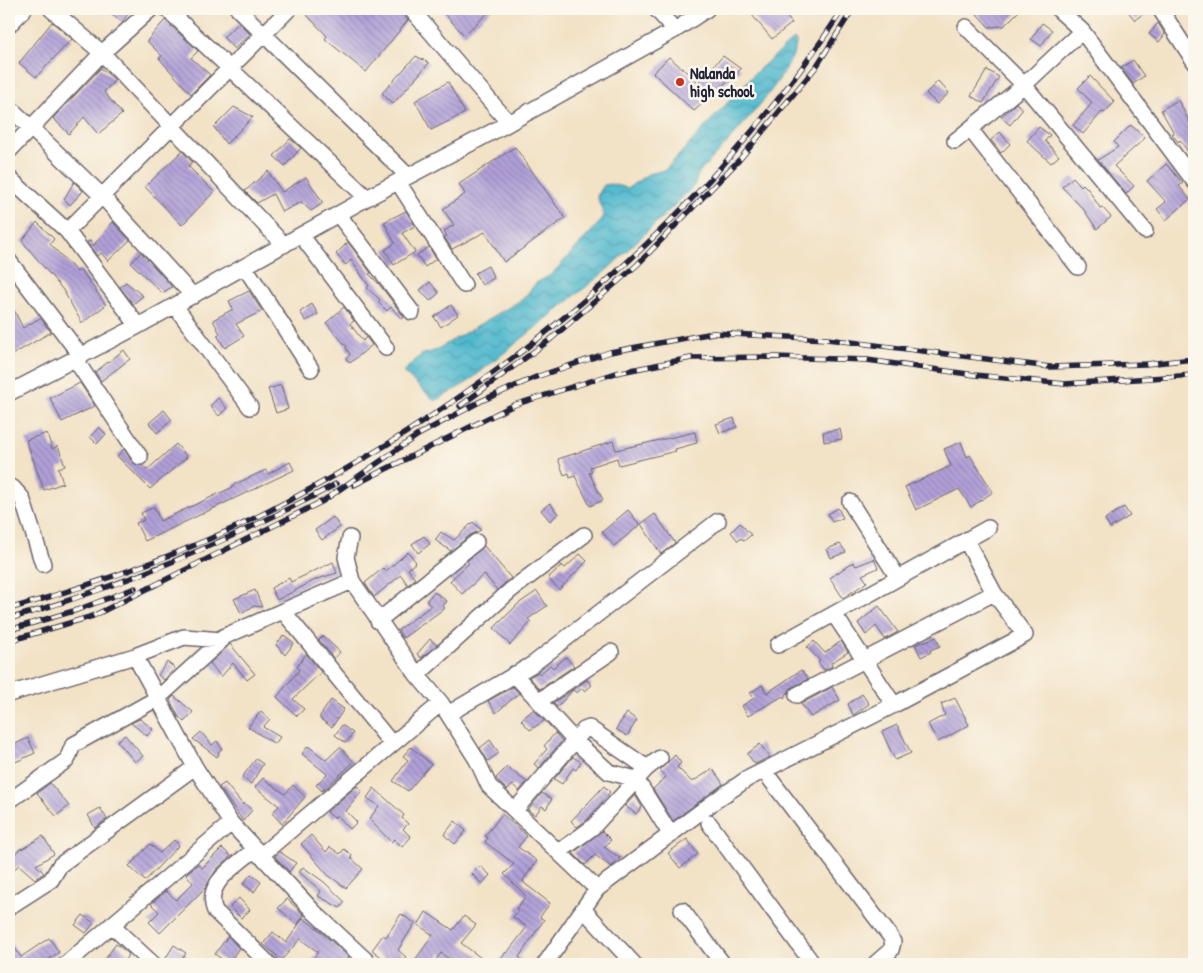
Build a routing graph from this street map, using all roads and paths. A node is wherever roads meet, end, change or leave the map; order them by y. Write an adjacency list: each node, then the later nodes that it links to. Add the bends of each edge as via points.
1 (24, 9): 12 (street)
2 (51, 9): 17 (street)
3 (151, 9): 17 (street)
4 (167, 9): 19 (street)
5 (238, 9): 16 (street)
6 (290, 9): 16 (street)
7 (411, 9): 22 (street)
8 (656, 9): 14 (street)
9 (707, 9): 14 (street)
10 (1058, 9): 15 (street)
11 (1160, 9): 18 (street)
12 (9, 25)
13 (966, 27): 20 (street)
14 (675, 30): 22 (street)
15 (1082, 31): 20 (street); 30 (street)
16 (264, 34): 19 (street); 29 (street)
17 (102, 53): 23 (street); 24 (street)
18 (1194, 61)
19 (229, 67): 23 (street); 32 (street)
20 (1024, 85): 25 (street); 34 (street)
21 (9, 107): 24 (street)
22 (509, 123): 29 (street)
23 (172, 125): 31 (street); 37 (street)
24 (32, 127): 27 (street); 31 (street)
25 (970, 129): 26 (street); 40 (street)
26 (955, 141)
27 (9, 151)
28 (9, 178): 35 (street)
29 (403, 179): 32 (street); 41 (street)
30 (1194, 181)
31 (103, 198): 35 (street); 42 (street)
32 (367, 198): 33 (street)
33 (338, 214): 36 (street); 44 (street)
34 (1145, 231)
35 (67, 232): 45 (street)
36 (302, 235): 37 (street); 46 (street)
37 (284, 245): 39 (street)
38 (9, 261): 47 (street)
39 (245, 267): 42 (street); 48 (street)
40 (1078, 267)
41 (464, 285)
42 (193, 296): 43 (street)
43 (175, 306): 45 (street); 50 (street)
44 (412, 312)
45 (138, 326): 47 (street)
46 (386, 348)
47 (78, 357): 49 (street); 51 (street)
48 (310, 370)
49 (9, 393)
50 (250, 407)
51 (140, 457)
52 (9, 487): 60 (street, via 22,498)
53 (850, 502): 61 (street)
54 (718, 521): 72 (street, via 533,664)
55 (988, 528): 58 (street)
56 (584, 535): 73 (street, via 511,590)
57 (350, 538): 62 (street, via 346,557)
58 (966, 540): 61 (street); 63 (street)
59 (476, 542): 66 (street)
60 (43, 564)
61 (898, 578): 65 (street)
62 (352, 581): 64 (street); 66 (street)
63 (994, 593): 71 (street); 78 (street, via 1026,635)
64 (283, 611): 67 (street); 81 (street)
65 (834, 614): 68 (street); 71 (street)
66 (378, 621): 73 (street)
67 (222, 640): 70 (street, via 184,638); 76 (street)
68 (778, 645)
69 (610, 652): 77 (street)
70 (135, 656): 74 (street); 76 (street)
71 (865, 659): 75 (street); 78 (street)
72 (514, 674): 77 (street); 79 (street)
73 (417, 675): 79 (street)
74 (9, 694)
75 (797, 695)
76 (158, 698): 83 (street); 86 (street, via 73,745 67,760)
77 (539, 701): 80 (street)
78 (894, 705): 84 (street)
79 (444, 709): 81 (street); 87 (street, via 477,760 489,786)
80 (575, 741): 85 (street, via 609,772); 85 (street, via 589,728); 87 (street)
81 (392, 744): 91 (street)
82 (660, 758): 85 (street)
83 (196, 767): 88 (street); 94 (street, via 60,865 51,880)
84 (764, 771): 90 (street, via 715,801); 106 (street, via 890,936 893,942 891,950)
85 (642, 773): 90 (street); 92 (street, via 593,827)
86 (9, 802)
87 (516, 810): 92 (street)
88 (231, 822): 91 (street); 97 (street)
89 (709, 824): 105 (street)
90 (671, 835): 93 (street)
91 (258, 852): 100 (street, via 216,883 211,901 215,911); 101 (street, via 314,912)
92 (560, 852): 93 (street)
93 (597, 889): 95 (street)
94 (9, 907)
95 (583, 910): 102 (street); 103 (street)
96 (682, 910): 104 (street)
97 (111, 925): 98 (street); 99 (street)
98 (66, 964)
99 (153, 964)
100 (269, 964)
101 (370, 964)
102 (545, 964)
103 (634, 964)
104 (722, 964)
105 (813, 964)
106 (876, 964)

